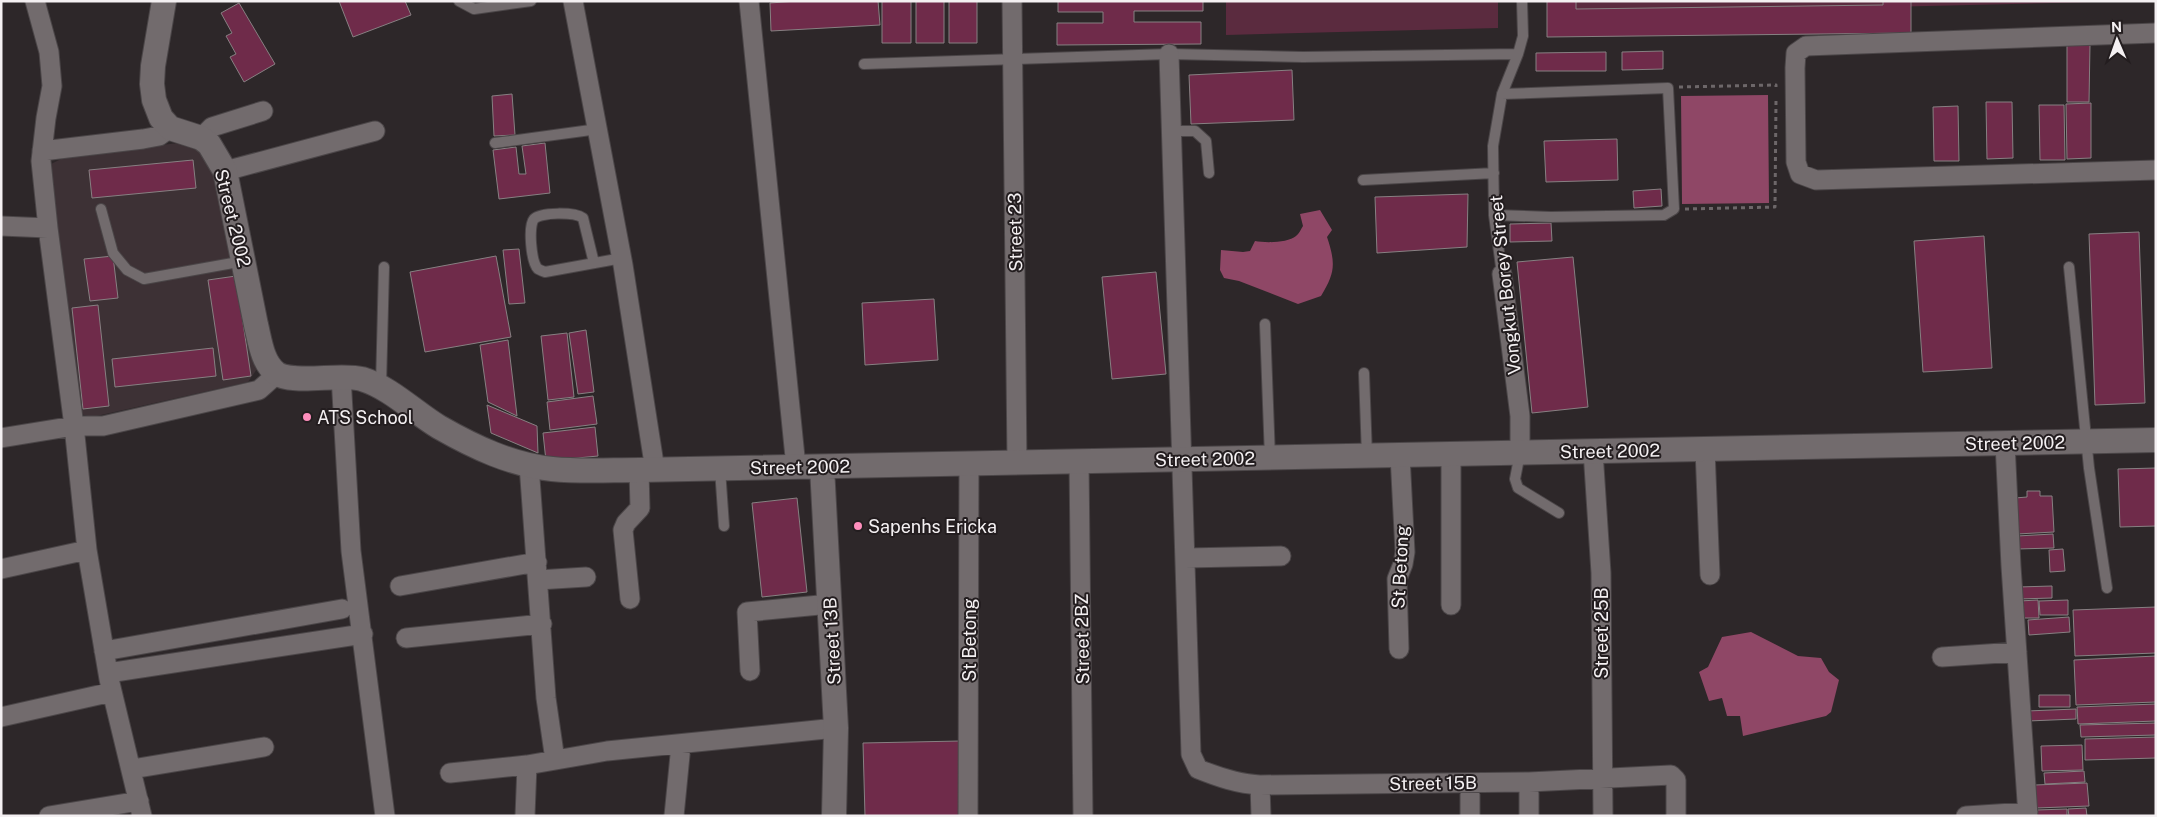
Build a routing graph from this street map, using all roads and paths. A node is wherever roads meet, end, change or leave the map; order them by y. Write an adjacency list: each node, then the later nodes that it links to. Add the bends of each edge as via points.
1 (35, 1): 23 (street, via 49,52 52,86)
2 (164, 1): 17 (street, via 152,66 152,84 161,118)
3 (459, 1): 4 (lane, via 474,9)
4 (531, 1)
5 (573, 1): 18 (street)
6 (749, 1): 62 (street)
7 (1012, 1): 12 (street, Street 23)
8 (1522, 1): 11 (lane, Vongkut Borey Street, via 1523,36)
9 (2156, 33): 24 (street, via 1806,46 1796,53 1795,68 1796,162 1800,174 1816,180)
10 (1169, 54): 11 (lane, via 1303,57); 12 (lane); 19 (street)
11 (1518, 54): 15 (lane, Vongkut Borey Street)
12 (1012, 60): 13 (lane); 59 (street, Street 23)
13 (864, 64)
14 (1668, 88): 15 (lane); 30 (lane); 30 (path, via 1776,85 1775,207)
15 (1502, 94): 27 (lane, Vongkut Borey Street, via 1494,146)
16 (262, 111): 21 (street, via 212,127)
17 (170, 128): 21 (street); 23 (street, via 159,136 143,139)
18 (598, 129): 22 (lane); 34 (street)
19 (1171, 131): 26 (lane, via 1195,131 1206,141); 57 (street)
20 (375, 132): 25 (street)
21 (201, 138): 25 (street, Street 2002, via 209,144)
22 (494, 143)
23 (42, 151): 33 (street)
24 (2156, 170)
25 (225, 171): 35 (street, Street 2002)
26 (1208, 173)
27 (1494, 173): 28 (lane); 31 (lane, Vongkut Borey Street)
28 (1363, 180)
29 (101, 209): 35 (lane, via 113,253 128,270 144,278)
30 (1674, 209): 31 (lane, via 1664,215)
31 (1494, 215): 39 (lane, Vongkut Borey Street)
32 (1, 226): 33 (street)
33 (48, 228): 45 (street)
34 (622, 258): 36 (lane); 65 (street)
35 (245, 261): 42 (street, Street 2002, via 262,349)
36 (594, 263): 36 (lane, via 545,272 538,269 530,229 533,220 539,216 579,215 583,218)
37 (384, 266): 44 (lane)
38 (2070, 266): 48 (lane)
39 (1502, 274): 52 (street, Vongkut Borey Street, via 1520,416)
40 (1265, 324): 56 (lane)
41 (1364, 373): 55 (lane)
42 (277, 374): 43 (street, Street 2002, via 294,378); 45 (street, via 258,390 103,426)
43 (341, 376): 44 (street, Street 2002, via 362,379); 82 (street, via 351,551)
44 (381, 387): 61 (street, Street 2002, via 439,427 492,453)
45 (74, 426): 47 (street); 68 (street)
46 (2155, 435): 48 (street, Street 2002)
47 (1, 438)
48 (2088, 441): 49 (street, Street 2002); 76 (lane)
49 (2005, 443): 50 (street, Street 2002); 86 (street)
50 (1705, 449): 51 (street, Street 2002); 73 (street)
51 (1593, 451): 52 (street, Street 2002); 99 (street, Street 25B, via 1601,573)
52 (1520, 453): 53 (street, Street 2002); 66 (lane, via 1515,479 1518,488)
53 (1451, 454): 54 (street, Street 2002); 79 (street)
54 (1400, 455): 55 (street, Street 2002); 84 (street, St Betong, via 1405,552 1397,578)
55 (1367, 456): 56 (street, Street 2002)
56 (1270, 458): 57 (street, Street 2002)
57 (1182, 459): 58 (street, Street 2002); 70 (street)
58 (1079, 461): 59 (street, Street 2002); 111 (street, Street 2BZ)
59 (1018, 463): 60 (street, Street 2002)
60 (969, 464): 63 (street, Street 2002); 110 (street, St Betong)
61 (529, 465): 65 (street, Street 2002, via 553,469); 72 (street)
62 (796, 467): 63 (street, Street 2002); 64 (street, Street 2002)
63 (822, 467): 78 (street, Street 13B)
64 (720, 469): 65 (street, Street 2002); 67 (lane)
65 (647, 470): 77 (street, via 640,508 623,530)
66 (1559, 513)
67 (724, 526)
68 (88, 550): 71 (street); 85 (street)
69 (1281, 556): 70 (street)
70 (1185, 558): 102 (street, Street 15B, via 1191,754 1198,769 1216,777)
71 (1, 569)
72 (538, 571): 74 (street); 75 (street); 81 (street)
73 (1710, 575)
74 (586, 577)
75 (400, 586)
76 (2107, 588)
77 (630, 600)
78 (830, 604): 88 (street, via 747,612); 92 (street, Street 13B)
79 (1451, 605)
80 (342, 609): 85 (street)
81 (542, 624): 83 (street); 95 (street, via 546,698)
82 (363, 634): 89 (street); 106 (street)
83 (406, 638)
84 (1399, 649)
85 (104, 651): 89 (street)
86 (2017, 652): 87 (street); 104 (street)
87 (1942, 657)
88 (750, 671)
89 (108, 673): 90 (street)
90 (112, 692): 91 (street); 97 (street)
91 (1, 717)
92 (836, 728): 93 (street); 109 (street, Street 13B)
93 (681, 745): 95 (street, via 607,751); 108 (street)
94 (264, 747): 97 (street)
95 (555, 760): 96 (street)
96 (527, 765): 98 (street); 107 (street)
97 (132, 769): 103 (street)
98 (450, 773)
99 (1602, 778): 100 (street, Street 15B); 115 (street, Street 25B); 116 (street, Street 15B, via 1671,775 1676,780)
100 (1529, 782): 101 (street, Street 15B); 114 (street)
101 (1470, 783): 102 (street, Street 15B); 113 (street)
102 (1260, 785): 112 (street)
103 (141, 809): 105 (street)
104 (2028, 814): 117 (street)
105 (49, 816)
106 (385, 816)
107 (525, 816)
108 (674, 816)
109 (834, 816)
110 (968, 816)
111 (1083, 816)
112 (1261, 816)
113 (1470, 816)
114 (1529, 816)
115 (1603, 816)
116 (1676, 816)
117 (1966, 816)

